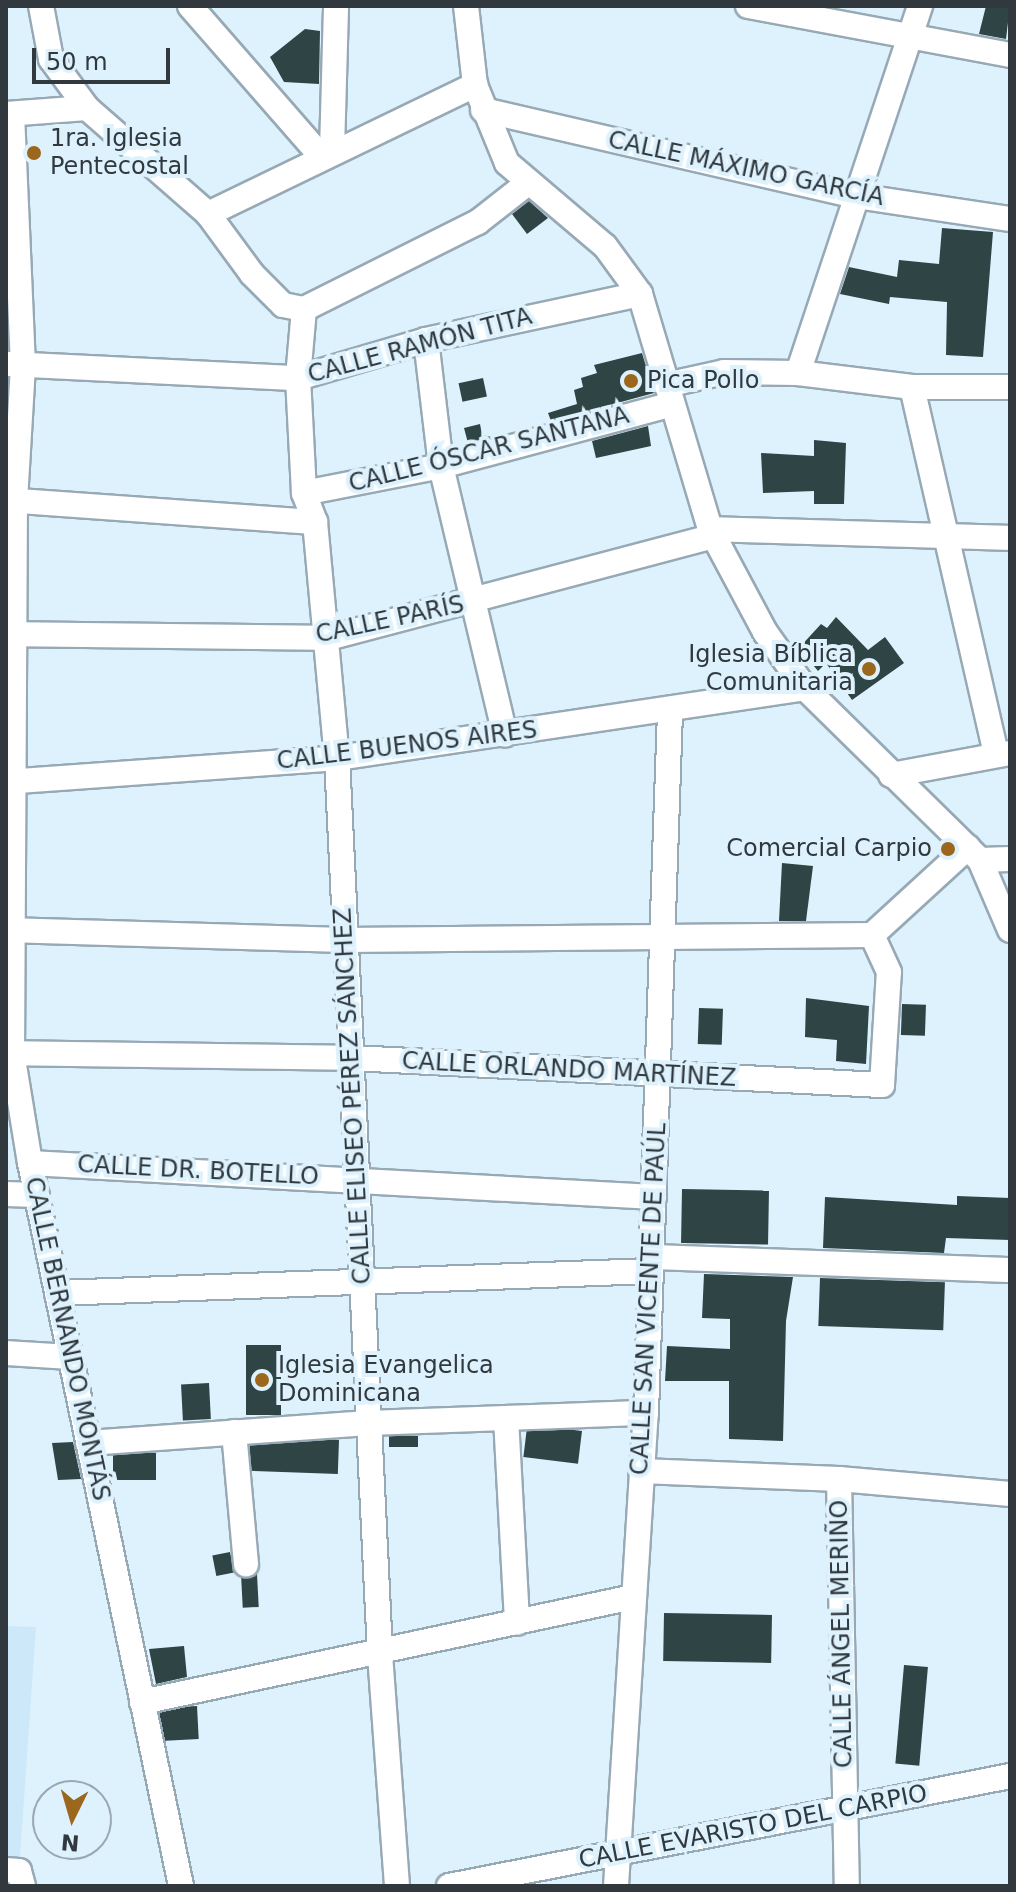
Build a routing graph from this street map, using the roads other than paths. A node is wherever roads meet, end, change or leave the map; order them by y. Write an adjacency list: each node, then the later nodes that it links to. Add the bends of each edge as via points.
1 (41, 6): 10 (street, via 51,59)
2 (190, 6): 13 (street)
3 (336, 6): 13 (street)
4 (466, 6): 9 (street)
5 (748, 6): 7 (street)
6 (920, 6): 7 (street)
7 (910, 37): 8 (street); 15 (street)
8 (1010, 55)
9 (475, 85): 11 (street); 13 (street)
10 (87, 108): 12 (street); 16 (street)
11 (483, 110): 14 (street, via 507,163); 15 (street, CALLE MÁXIMO GARCÍA)
12 (9, 114): 18 (street, CALLE BERNANDO MONTÁS)
13 (326, 154): 16 (street)
14 (528, 183): 19 (street, via 605,246); 20 (street, via 478,222)
15 (856, 196): 17 (street, CALLE MÁXIMO GARCÍA); 23 (street)
16 (208, 214): 20 (street, via 252,274 283,305)
17 (1010, 219)
18 (12, 248): 22 (street, CALLE BERNANDO MONTÁS)
19 (640, 294): 21 (street, CALLE RAMÓN TITA); 27 (street)
20 (304, 309): 24 (street, CALLE ELISEO PÉREZ SÁNCHEZ)
21 (426, 340): 24 (street, CALLE RAMÓN TITA); 28 (street)
22 (14, 365): 24 (street, CALLE RAMÓN TITA); 30 (street, CALLE BERNANDO MONTÁS)
23 (798, 373): 25 (street, CALLE ÓSCAR SANTANA); 27 (street, CALLE ÓSCAR SANTANA, via 724,372)
24 (298, 378): 29 (street, CALLE ELISEO PÉREZ SÁNCHEZ)
25 (912, 387): 26 (street, CALLE ÓSCAR SANTANA); 33 (street)
26 (1010, 387)
27 (669, 394): 28 (street, CALLE ÓSCAR SANTANA); 32 (street)
28 (441, 466): 29 (street, CALLE ÓSCAR SANTANA); 35 (street)
29 (304, 493): 31 (street, CALLE ELISEO PÉREZ SÁNCHEZ)
30 (11, 500): 31 (street); 36 (street, CALLE BERNANDO MONTÁS)
31 (315, 522): 37 (street, CALLE ELISEO PÉREZ SÁNCHEZ)
32 (713, 532): 33 (street, CALLE PARÍS); 35 (street, CALLE PARÍS); 38 (street, via 765,632)
33 (948, 533): 34 (street, CALLE PARÍS); 41 (street)
34 (1010, 538)
35 (472, 602): 37 (street, CALLE PARÍS); 40 (street)
36 (10, 635): 37 (street, CALLE PARÍS); 44 (street, CALLE BERNANDO MONTÁS)
37 (328, 638): 42 (street, CALLE ELISEO PÉREZ SÁNCHEZ)
38 (805, 688): 39 (street, CALLE BUENOS AIRES); 43 (street)
39 (670, 711): 40 (street, CALLE BUENOS AIRES); 50 (street, CALLE SAN VICENTE DE PAÚL)
40 (505, 734): 42 (street, CALLE BUENOS AIRES)
41 (1003, 753): 43 (street)
42 (337, 758): 44 (street, CALLE BUENOS AIRES); 51 (street, CALLE ELISEO PÉREZ SÁNCHEZ)
43 (891, 775): 45 (street, via 933,809)
44 (10, 782): 47 (street, CALLE BERNANDO MONTÁS)
45 (974, 854): 46 (street); 48 (street); 49 (street)
46 (1010, 859)
47 (8, 930): 51 (street); 52 (street, CALLE BERNANDO MONTÁS)
48 (1010, 930)
49 (872, 935): 50 (street); 54 (street, CALLE ORLANDO MARTÍNEZ, via 889,972 882,1085)
50 (666, 938): 51 (street); 54 (street, CALLE SAN VICENTE DE PAÚL)
51 (344, 940): 53 (street, CALLE ELISEO PÉREZ SÁNCHEZ)
52 (9, 1053): 53 (street, CALLE ORLANDO MARTÍNEZ); 55 (street, CALLE BERNANDO MONTÁS)
53 (352, 1058): 54 (street, CALLE ORLANDO MARTÍNEZ); 57 (street, CALLE ELISEO PÉREZ SÁNCHEZ)
54 (659, 1077): 60 (street, CALLE SAN VICENTE DE PAÚL)
55 (15, 1125): 56 (street, CALLE BERNANDO MONTÁS)
56 (30, 1163): 57 (street, CALLE DR. BOTELLO); 59 (street, CALLE BERNANDO MONTÁS)
57 (356, 1178): 60 (street, CALLE DR. BOTELLO); 63 (street, CALLE ELISEO PÉREZ SÁNCHEZ)
58 (6, 1194): 59 (street)
59 (37, 1195): 64 (street, CALLE BERNANDO MONTÁS)
60 (654, 1197): 61 (street, CALLE SAN VICENTE DE PAÚL)
61 (652, 1264): 62 (street); 63 (street); 67 (street, CALLE SAN VICENTE DE PAÚL)
62 (1010, 1270)
63 (364, 1284): 64 (street); 69 (street, CALLE ELISEO PÉREZ SÁNCHEZ)
64 (57, 1293): 66 (street, CALLE BERNANDO MONTÁS)
65 (6, 1353): 66 (street)
66 (70, 1357): 71 (street, CALLE BERNANDO MONTÁS)
67 (646, 1413): 68 (street); 72 (street, CALLE SAN VICENTE DE PAÚL)
68 (506, 1418): 69 (street); 77 (street)
69 (368, 1423): 70 (street); 78 (street, CALLE ELISEO PÉREZ SÁNCHEZ)
70 (234, 1432): 71 (street); 75 (street)
71 (88, 1443): 79 (street, CALLE BERNANDO MONTÁS)
72 (641, 1471): 73 (street); 76 (street, CALLE SAN VICENTE DE PAÚL)
73 (839, 1479): 74 (street); 81 (street, CALLE ÁNGEL MERIÑO)
74 (1010, 1494)
75 (246, 1564)
76 (633, 1597): 77 (street); 82 (street, CALLE SAN VICENTE DE PAÚL)
77 (517, 1623): 78 (street)
78 (380, 1654): 79 (street); 84 (street, CALLE ELISEO PÉREZ SÁNCHEZ)
79 (142, 1702): 83 (street, CALLE BERNANDO MONTÁS)
80 (1010, 1776): 81 (street, CALLE EVARISTO DEL CARPIO)
81 (845, 1808): 82 (street, CALLE EVARISTO DEL CARPIO); 87 (street, CALLE ÁNGEL MERIÑO)
82 (617, 1855): 85 (street, CALLE EVARISTO DEL CARPIO); 86 (street, CALLE SAN VICENTE DE PAÚL)
83 (181, 1886)
84 (397, 1886)
85 (449, 1886)
86 (616, 1886)
87 (847, 1886)

